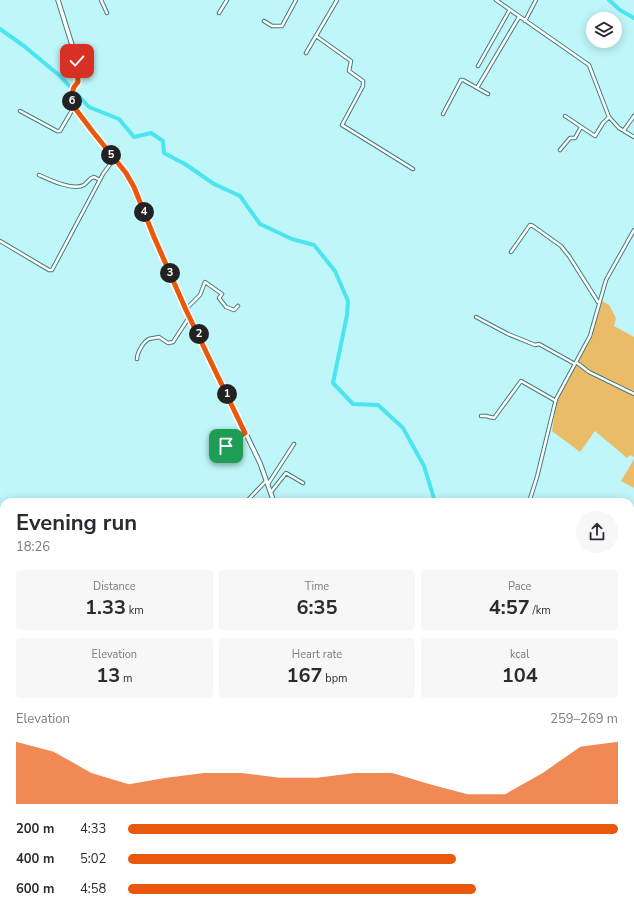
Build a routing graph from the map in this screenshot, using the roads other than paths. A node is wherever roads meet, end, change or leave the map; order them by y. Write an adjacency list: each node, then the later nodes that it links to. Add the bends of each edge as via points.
1 (58, 0): 19 (main road, via 77,61 78,82 71,92)
2 (102, 0): 9 (street)
3 (227, 0): 10 (street)
4 (296, 0): 12 (street, via 282,26 272,26)
5 (337, 0): 14 (street)
6 (496, 0): 8 (street)
7 (536, 0): 13 (street)
8 (509, 10): 11 (street); 16 (street)
9 (107, 12)
10 (219, 13)
11 (519, 17): 13 (street); 17 (street)
12 (264, 21)
13 (525, 21): 24 (street, via 590,66)
14 (316, 36): 15 (street); 30 (street, via 351,61 348,71 364,82 342,125)
15 (306, 53)
16 (478, 66)
17 (477, 88): 18 (street); 21 (street, via 461,80)
18 (488, 94)
19 (74, 107): 20 (street, via 60,131); 29 (main road)
20 (20, 111)
21 (443, 114)
22 (565, 116): 25 (street)
23 (634, 116): 26 (street)
24 (609, 117): 25 (street, via 595,136); 26 (street)
25 (581, 127): 28 (street, via 575,138 570,138)
26 (624, 130): 27 (street)
27 (634, 137)
28 (560, 150)
29 (114, 159): 32 (street); 38 (main road, via 134,187)
30 (413, 169)
31 (39, 175): 32 (street, via 56,183 75,187 84,185 91,177)
32 (100, 180): 34 (street, via 52,270)
33 (634, 230): 36 (street, via 606,280)
34 (0, 241)
35 (511, 252): 36 (street, via 530,225 533,226 561,246)
36 (598, 303): 42 (street, via 590,336)
37 (238, 306): 38 (street, via 234,310 226,307 219,298 222,294 205,282 200,295)
38 (186, 310): 39 (main road)
39 (190, 316): 41 (street, via 173,342 168,343 159,337 147,340 139,350); 46 (main road)
40 (476, 317): 42 (street, via 508,334 535,345 540,344)
41 (137, 359)
42 (575, 363): 43 (street); 44 (street)
43 (634, 394)
44 (556, 401): 45 (street, via 521,381 494,418); 54 (street)
45 (481, 416)
46 (245, 433): 48 (street, via 226,446); 49 (main road)
47 (294, 444): 49 (street)
48 (221, 460)
49 (267, 482): 51 (main road); 52 (street)
50 (303, 483): 51 (street, via 286,473)
51 (270, 492): 53 (main road)
52 (250, 498)
53 (272, 498)
54 (530, 498)

